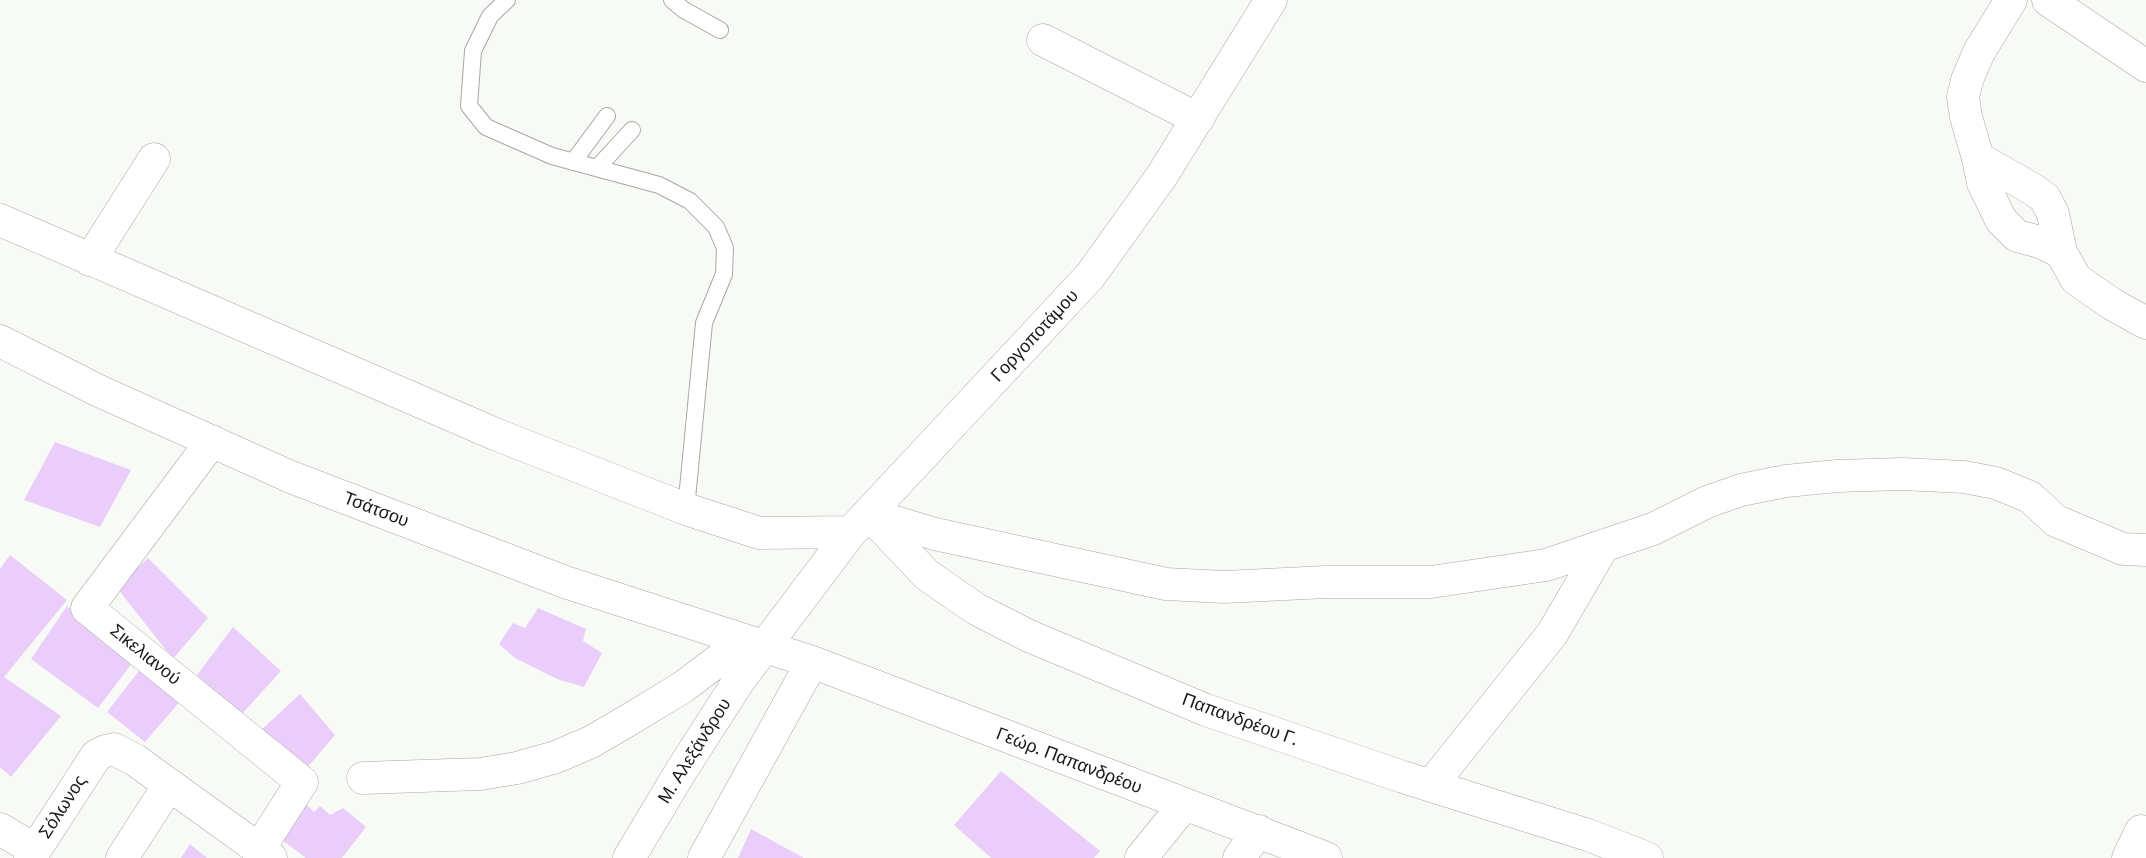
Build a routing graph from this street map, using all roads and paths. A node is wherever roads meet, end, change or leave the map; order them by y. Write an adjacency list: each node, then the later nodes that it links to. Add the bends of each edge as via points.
1 (507, 0): 14 (lane, via 490,16 473,51 469,106 486,127)
2 (672, 0): 6 (lane)
3 (1271, 0): 10 (street, Γοργοποτάμου)
4 (2011, 0): 12 (street, via 1979,52 1963,97)
5 (2048, 0): 8 (street)
6 (720, 30)
7 (1043, 40): 10 (street)
8 (2146, 66)
9 (607, 116): 14 (lane)
10 (1198, 119): 23 (street, Γοργοποτάμου, via 1090,276)
11 (632, 130): 15 (lane)
12 (1978, 158): 17 (street, via 2045,198); 17 (street, via 1983,183 2001,220 2017,236)
13 (154, 159): 18 (street)
14 (573, 162): 15 (lane)
15 (597, 168): 22 (lane, via 659,185 690,201 716,227 725,248 724,274 704,323)
16 (0, 220): 18 (street)
17 (2061, 251): 19 (street, via 2076,279)
18 (90, 260): 22 (street, via 495,433)
19 (2146, 323)
20 (0, 341): 21 (street, Τσάτσου)
21 (212, 441): 26 (street, Τσάτσου, via 291,477 565,582); 35 (street, Σικελιανού, via 87,608 302,782)
22 (686, 509): 23 (street, via 759,533)
23 (860, 523): 24 (street, via 935,534 1166,584 1224,587 1431,582 1546,565); 26 (street, Γοργοποτάμου); 29 (street, Παπανδρέου Γ., via 976,609 1028,636 1206,710)
24 (1605, 545): 25 (street, via 1741,490 1799,480 1902,474 1996,483 2030,497 2056,521 2123,549); 29 (street, via 1552,634)
25 (2146, 550)
26 (766, 646): 27 (street, Τσάτσου); 28 (street, via 720,659 627,722 556,757 480,774); 37 (street, Μ. Αλεξάνδρου, via 740,679)
27 (812, 662): 31 (street, Γεώρ. Παπανδρέου); 38 (street)
28 (362, 778)
29 (1432, 784): 42 (street, Παπανδρέου Γ.)
30 (169, 785): 34 (street, Σόλωνος, via 114,749 96,756); 35 (street); 36 (street)
31 (1184, 805): 33 (street, Γεώρ. Παπανδρέου); 39 (street)
32 (0, 829): 34 (street)
33 (1259, 831): 40 (street); 41 (street, Γεώρ. Παπανδρέου)
34 (33, 854)
35 (265, 854)
36 (122, 858)
37 (629, 858)
38 (705, 858)
39 (1141, 858)
40 (1238, 858)
41 (1326, 858)
42 (1647, 858)

